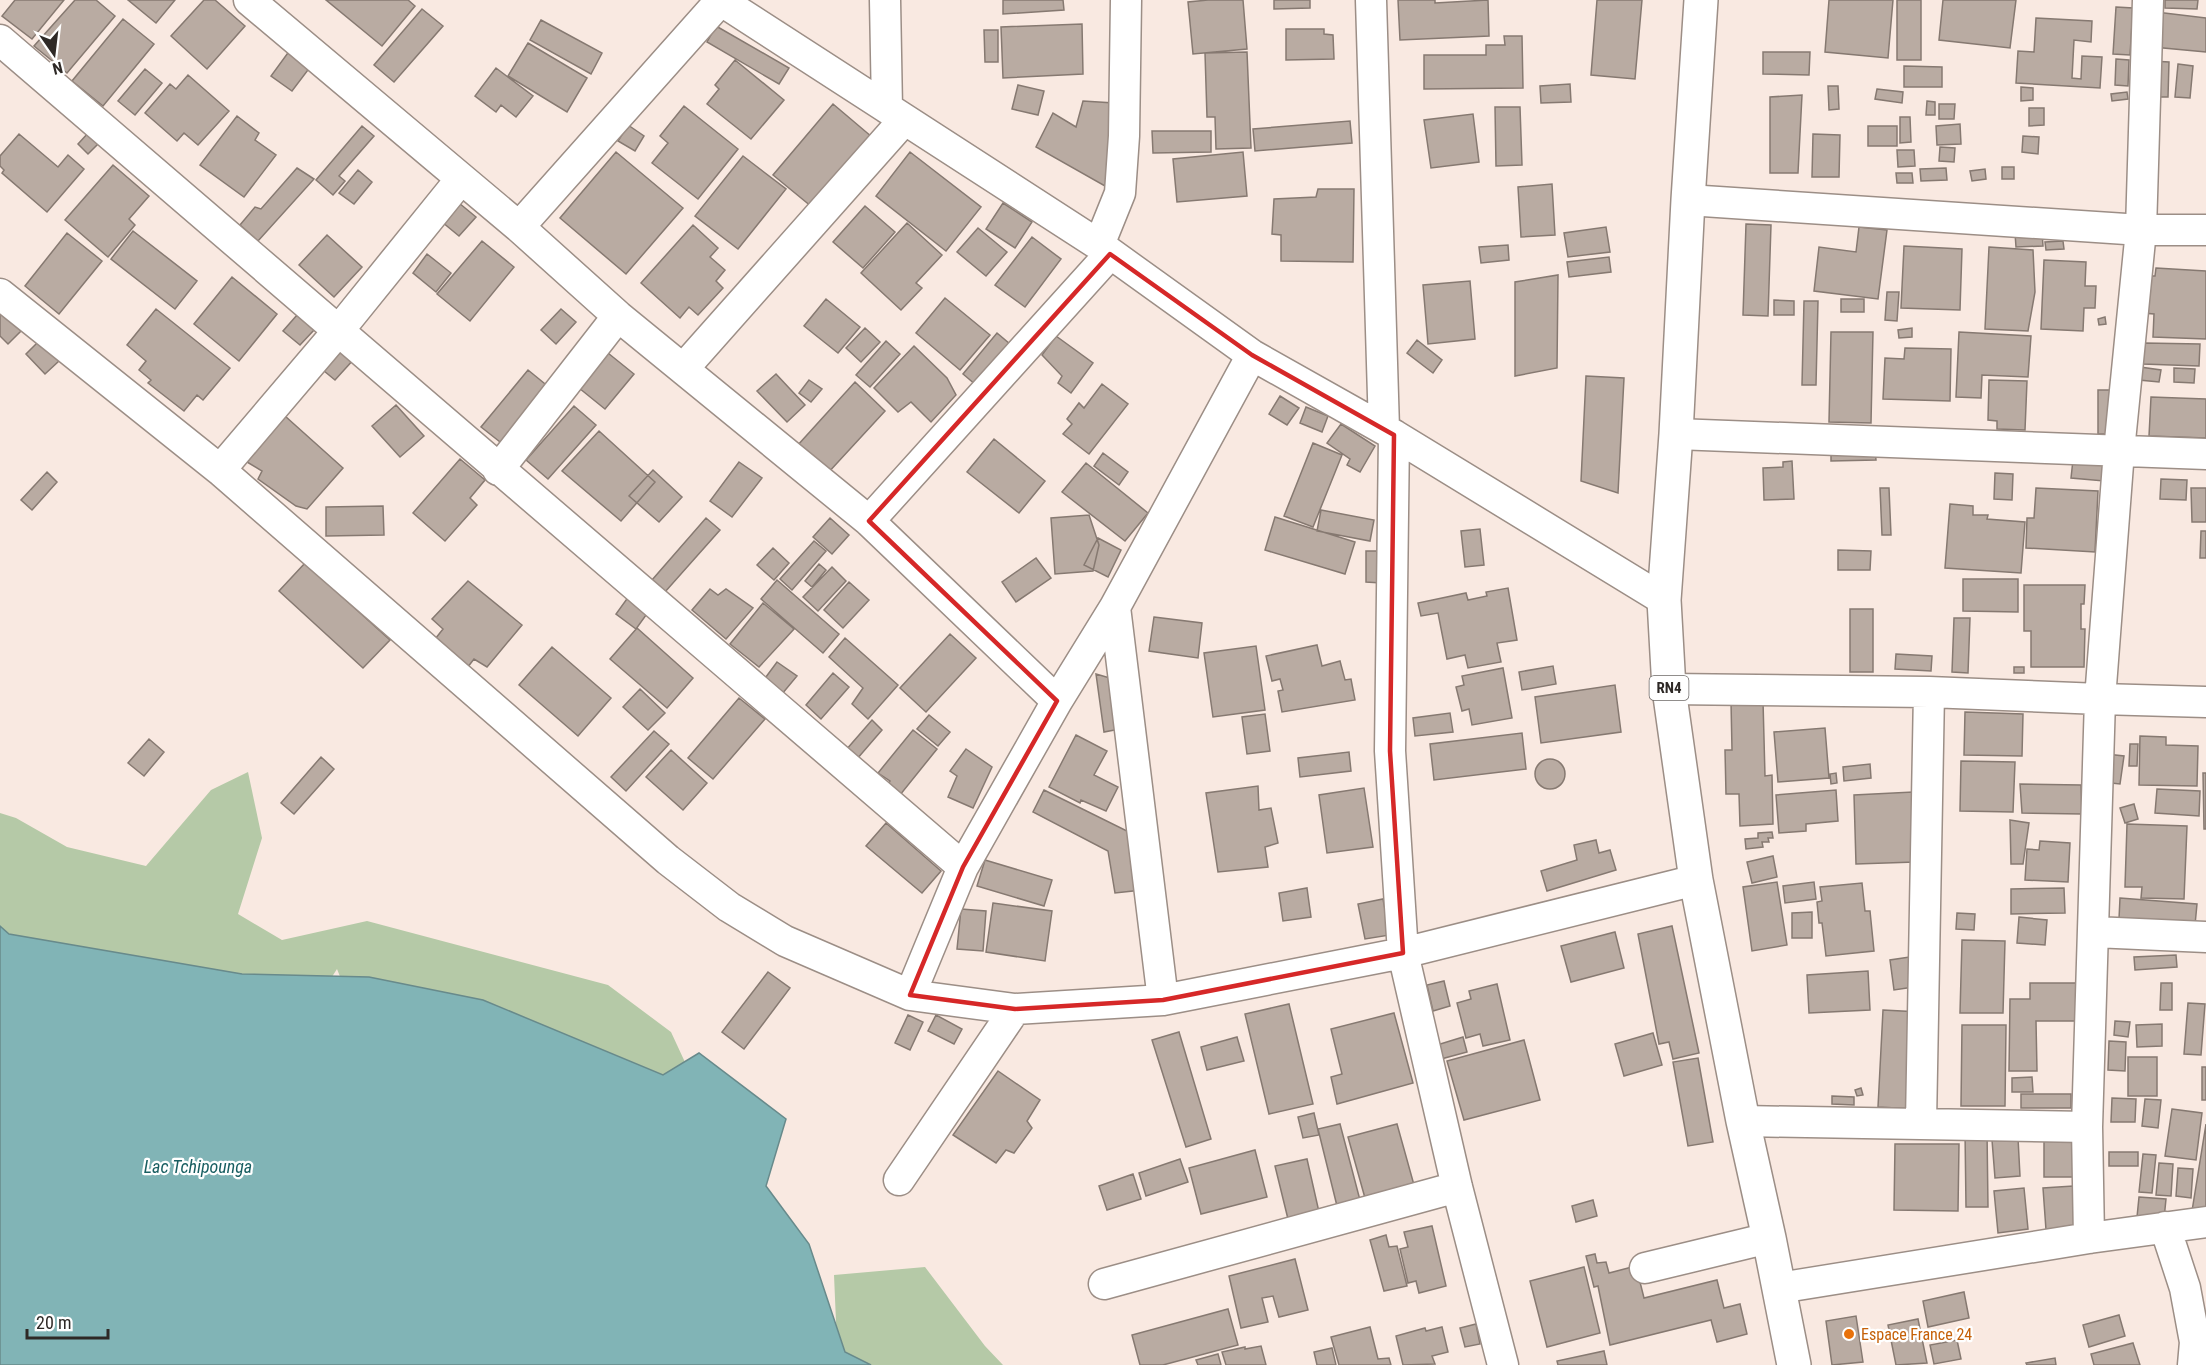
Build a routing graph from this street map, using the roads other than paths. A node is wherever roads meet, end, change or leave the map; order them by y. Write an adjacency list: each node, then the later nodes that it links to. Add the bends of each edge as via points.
1 (249, 0): 10 (street)
2 (721, 0): 9 (street); 12 (street)
3 (885, 0): 9 (street)
4 (1126, 0): 15 (street, via 1120,193)
5 (1371, 0): 21 (street)
6 (1701, 0): 11 (highway, RN4)
7 (2148, 0): 14 (street)
8 (0, 40): 18 (street)
9 (896, 114): 15 (street); 20 (street)
10 (460, 179): 12 (street); 18 (street)
11 (1688, 200): 14 (street); 22 (highway, RN4)
12 (519, 227): 17 (street)
13 (2206, 230): 14 (street)
14 (2141, 231): 23 (street)
15 (1105, 250): 19 (street); 27 (street)
16 (0, 294): 25 (street)
17 (618, 316): 20 (street); 26 (street)
18 (339, 330): 25 (street); 26 (street)
19 (1252, 355): 21 (street); 29 (street)
20 (683, 369): 27 (street)
21 (1389, 432): 28 (street); 39 (street, via 1390,751)
22 (1676, 434): 23 (street); 28 (highway, RN4)
23 (2119, 451): 24 (street); 32 (street)
24 (2206, 454)
25 (219, 470): 40 (street, via 659,852 729,907 785,941)
26 (498, 470): 35 (street)
27 (869, 521): 33 (street)
28 (1664, 600): 30 (highway, RN4)
29 (1115, 608): 33 (street); 41 (street)
30 (1669, 689): 31 (street); 36 (highway, RN4)
31 (1929, 692): 32 (street); 44 (street)
32 (2100, 699): 34 (street); 37 (street)
33 (1057, 701): 35 (street)
34 (2206, 702)
35 (963, 867): 40 (street)
36 (1696, 880): 39 (street); 43 (highway, RN4)
37 (2094, 932): 38 (street); 45 (street)
38 (2206, 937)
39 (1403, 953): 41 (street); 47 (street)
40 (910, 995): 42 (street)
41 (1163, 1000): 42 (street)
42 (1015, 1009): 46 (street)
43 (1743, 1121): 44 (street); 50 (highway, RN4)
44 (1921, 1123): 45 (street)
45 (2087, 1128): 51 (street)
46 (899, 1180)
47 (1457, 1187): 53 (street); 55 (street)
48 (2206, 1222): 49 (street)
49 (2165, 1227): 51 (street); 57 (street, via 2185,1287 2195,1342)
50 (1769, 1238): 52 (street); 54 (highway, RN4)
51 (2089, 1238): 54 (street)
52 (1645, 1268)
53 (1104, 1284)
54 (1779, 1288): 56 (highway, RN4)
55 (1503, 1365)
56 (1794, 1365)
57 (2193, 1365)

